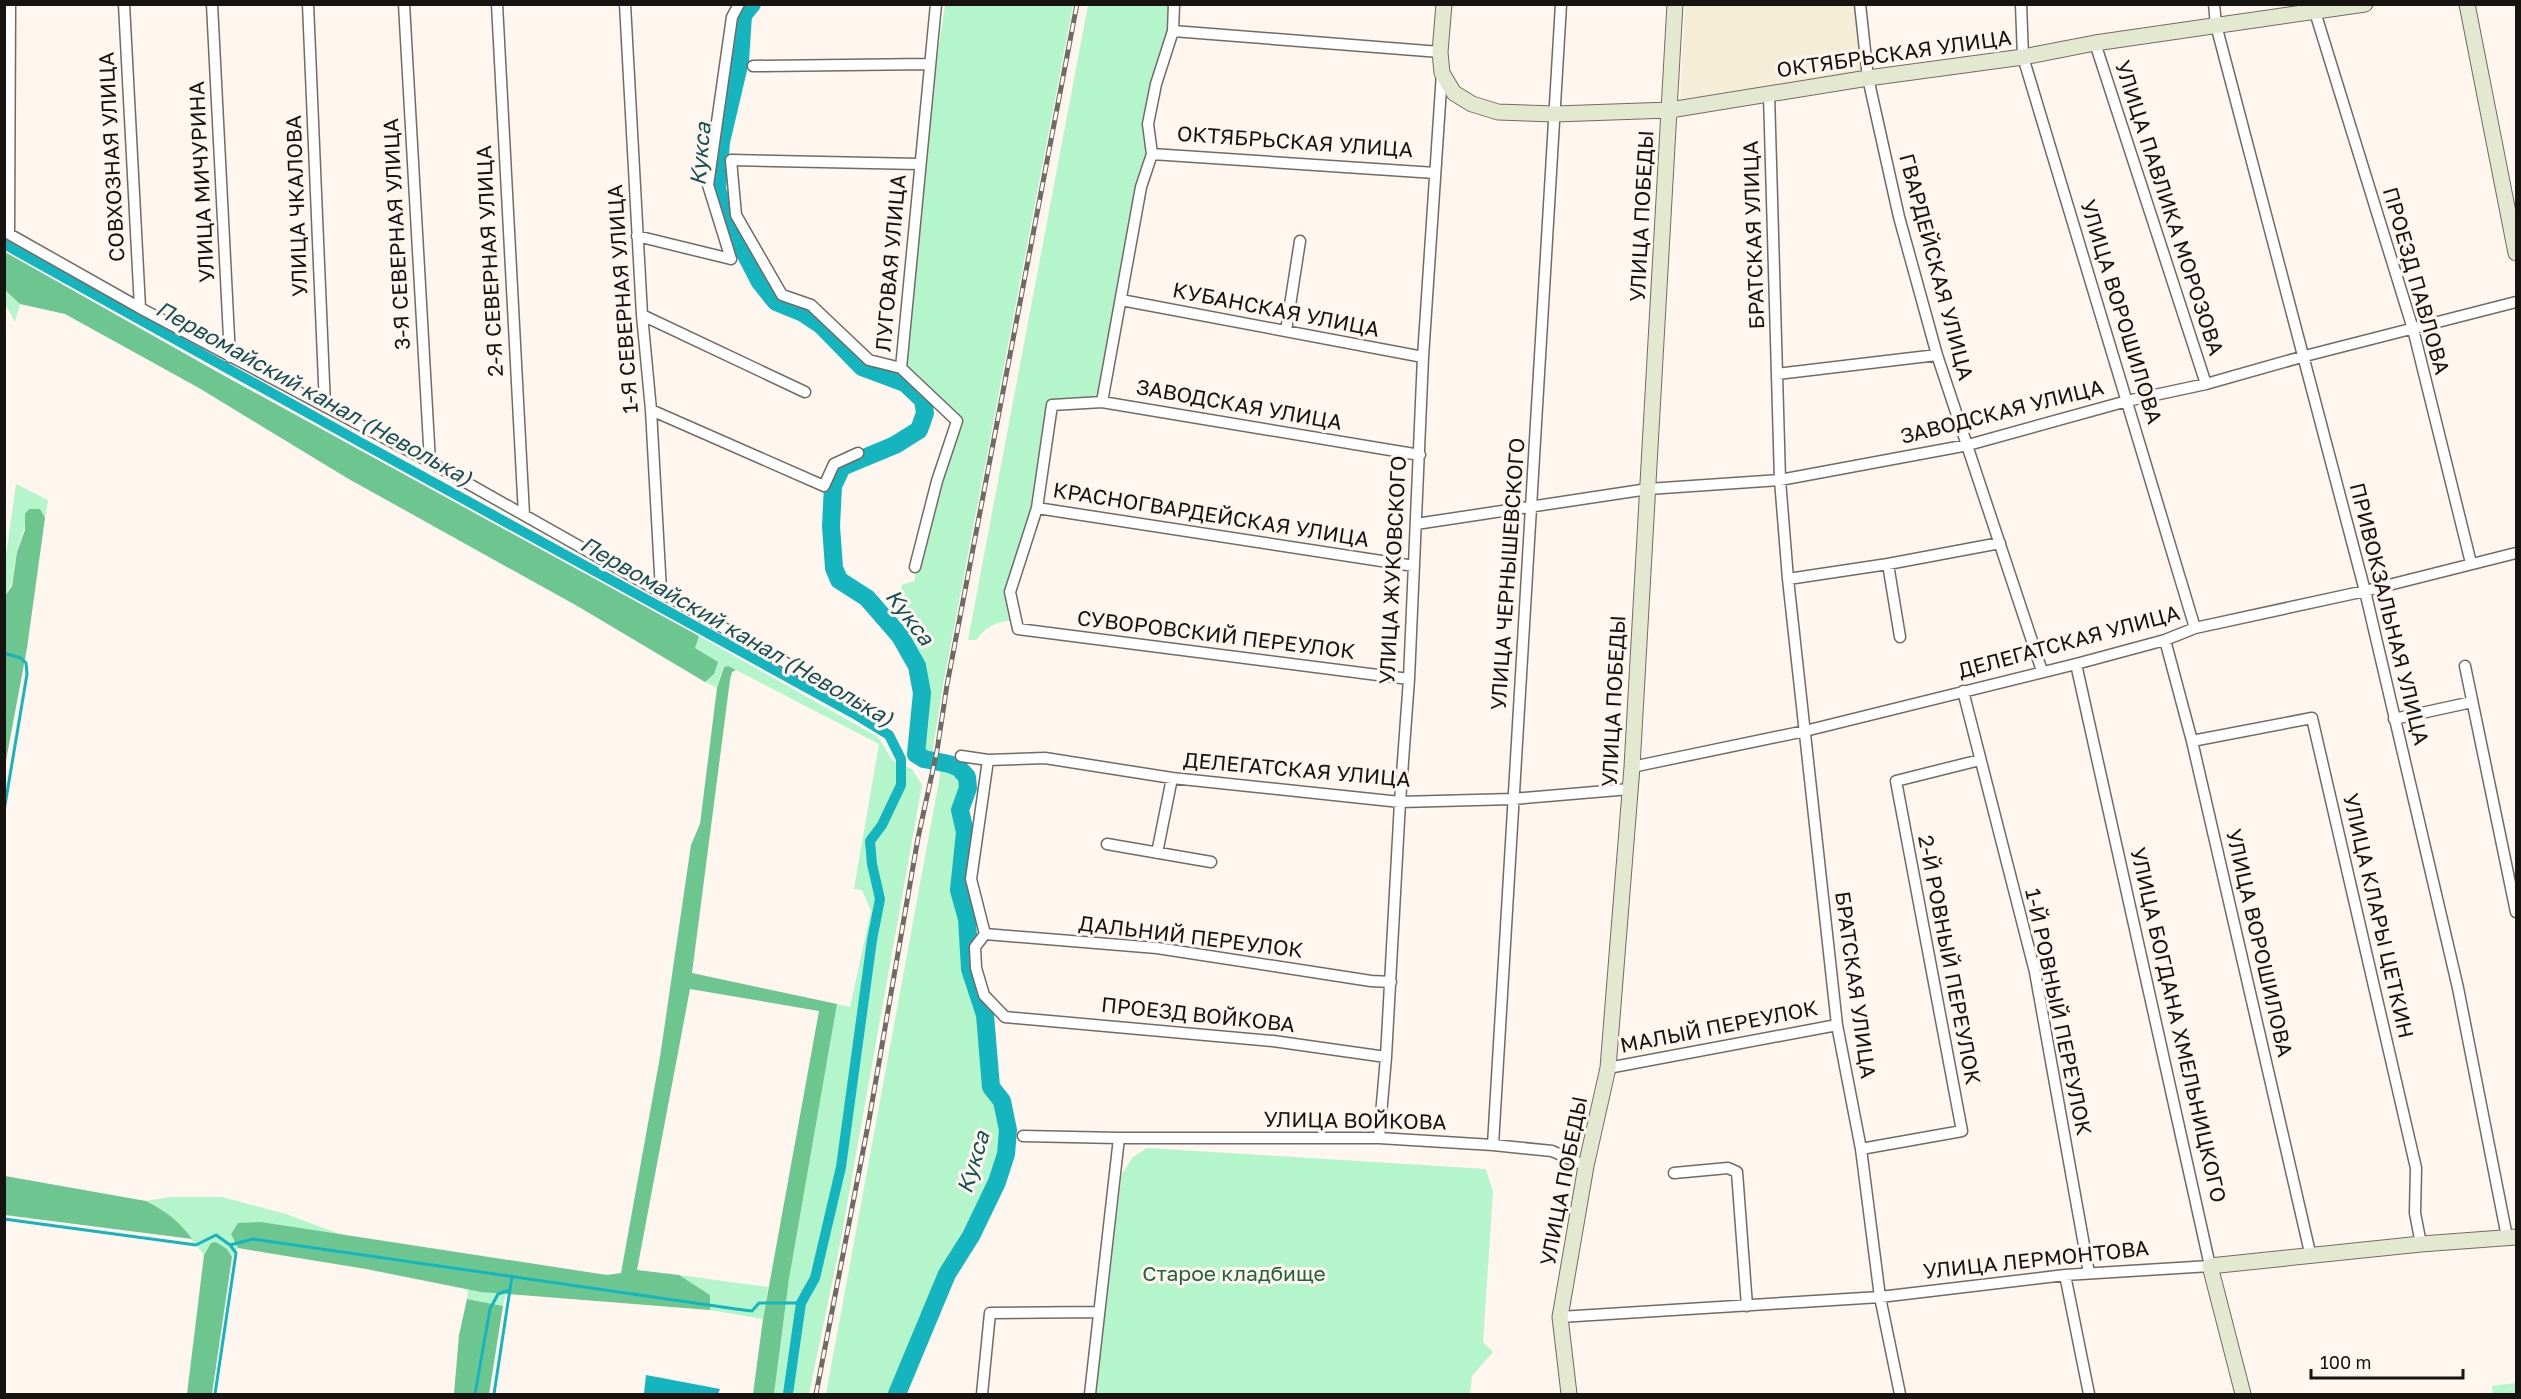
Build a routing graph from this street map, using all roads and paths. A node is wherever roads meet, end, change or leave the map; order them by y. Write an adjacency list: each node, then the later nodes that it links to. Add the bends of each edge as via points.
1 (10, 4): 40 (street, via 9,234)
2 (124, 4): 40 (street, СОВХОЗНАЯ УЛИЦА)
3 (212, 4): 46 (street, УЛИЦА МИЧУРИНА)
4 (308, 4): 54 (street, УЛИЦА ЧКАЛОВА)
5 (404, 4): 59 (street, 3-Я СЕВЕРНАЯ УЛИЦА)
6 (497, 4): 64 (street, 2-Я СЕВЕРНАЯ УЛИЦА)
7 (625, 4): 35 (street, 1-Я СЕВЕРНАЯ УЛИЦА)
8 (739, 4): 35 (street, via 732,17 708,185 731,259)
9 (936, 4): 25 (street, ЛУГОВАЯ УЛИЦА)
10 (1174, 4): 21 (street)
11 (1444, 4): 23 (street, УЛИЦА ЖУКОВСКОГО)
12 (1561, 4): 31 (street, УЛИЦА ЧЕРНЫШЕВСКОГО)
13 (1675, 4): 30 (street, УЛИЦА ПОБЕДЫ)
14 (1860, 4): 28 (street, ГВАРДЕЙСКАЯ УЛИЦА)
15 (2021, 4): 24 (street, УЛИЦА ВОРОШИЛОВА)
16 (2214, 4): 20 (street, ПРИВОКЗАЛЬНАЯ УЛИЦА)
17 (2365, 4): 19 (street, ОКТЯБРЬСКАЯ УЛИЦА)
18 (2467, 4): 37 (street)
19 (2315, 12): 20 (street, ОКТЯБРЬСКАЯ УЛИЦА); 42 (street, ПРОЕЗД ПАВЛОВА)
20 (2216, 25): 22 (street, ОКТЯБРЬСКАЯ УЛИЦА); 45 (street, ПРИВОКЗАЛЬНАЯ УЛИЦА)
21 (1173, 31): 23 (street); 32 (street, via 1148,124)
22 (2095, 43): 24 (street, ОКТЯБРЬСКАЯ УЛИЦА); 50 (street, УЛИЦА ПАВЛИКА МОРОЗОВА)
23 (1440, 52): 27 (street, УЛИЦА ЖУКОВСКОГО)
24 (2023, 57): 28 (street, ОКТЯБРЬСКАЯ УЛИЦА); 52 (street, УЛИЦА ВОРОШИЛОВА)
25 (929, 64): 26 (street); 33 (street, ЛУГОВАЯ УЛИЦА)
26 (753, 66)
27 (1442, 73): 31 (street, ОКТЯБРЬСКАЯ УЛИЦА, via 1454,93 1472,104 1498,112); 34 (street, УЛИЦА ЖУКОВСКОГО)
28 (1868, 78): 29 (street, ОКТЯБРЬСКАЯ УЛИЦА); 44 (street, ГВАРДЕЙСКАЯ УЛИЦА, via 1899,217)
29 (1769, 94): 30 (street, ОКТЯБРЬСКАЯ УЛИЦА); 49 (street, БРАТСКАЯ УЛИЦА)
30 (1670, 110): 31 (street, ОКТЯБРЬСКАЯ УЛИЦА); 61 (street, УЛИЦА ПОБЕДЫ)
31 (1555, 114): 62 (street, УЛИЦА ЧЕРНЫШЕВСКОГО)
32 (1152, 154): 34 (street, ОКТЯБРЬСКАЯ УЛИЦА); 38 (street, via 1141,187)
33 (919, 164): 48 (street, ЛУГОВАЯ УЛИЦА); 48 (street, via 731,160 736,215 782,295 811,305 869,360)
34 (1436, 173): 47 (street, УЛИЦА ЖУКОВСКОГО)
35 (637, 236): 41 (street, 1-Я СЕВЕРНАЯ УЛИЦА)
36 (1300, 241): 43 (street)
37 (2517, 253)
38 (1121, 300): 43 (street, КУБАНСКАЯ УЛИЦА); 53 (street)
39 (2517, 302): 42 (street, ЗАВОДСКАЯ УЛИЦА)
40 (140, 308): 46 (street)
41 (642, 315): 51 (street); 55 (street, 1-Я СЕВЕРНАЯ УЛИЦА)
42 (2413, 329): 45 (street, ЗАВОДСКАЯ УЛИЦА); 68 (street, ПРОЕЗД ПАВЛОВА)
43 (1286, 331): 47 (street, КУБАНСКАЯ УЛИЦА)
44 (1936, 355): 49 (street); 56 (street, ГВАРДЕЙСКАЯ УЛИЦА)
45 (2305, 356): 50 (street, ЗАВОДСКАЯ УЛИЦА); 74 (street, ПРИВОКЗАЛЬНАЯ УЛИЦА)
46 (231, 357): 54 (street)
47 (1423, 357): 58 (street, УЛИЦА ЖУКОВСКОГО)
48 (901, 368): 71 (street, ЛУГОВАЯ УЛИЦА, via 957,421)
49 (1777, 374): 60 (street, БРАТСКАЯ УЛИЦА)
50 (2206, 384): 52 (street, ЗАВОДСКАЯ УЛИЦА)
51 (805, 392)
52 (2127, 401): 56 (street, ЗАВОДСКАЯ УЛИЦА); 75 (street, УЛИЦА ВОРОШИЛОВА)
53 (1102, 402): 58 (street, ЗАВОДСКАЯ УЛИЦА); 63 (street, ЗАВОДСКАЯ УЛИЦА, via 1052,405)
54 (325, 406): 59 (street)
55 (651, 410): 57 (street, via 824,486 834,464); 73 (street, 1-Я СЕВЕРНАЯ УЛИЦА)
56 (1968, 445): 60 (street, ЗАВОДСКАЯ УЛИЦА); 66 (street, ГВАРДЕЙСКАЯ УЛИЦА)
57 (858, 453)
58 (1420, 455): 65 (street, УЛИЦА ЖУКОВСКОГО)
59 (430, 462): 64 (street)
60 (1780, 480): 61 (street, ЗАВОДСКАЯ УЛИЦА); 72 (street, БРАТСКАЯ УЛИЦА)
61 (1647, 489): 62 (street, ЗАВОДСКАЯ УЛИЦА); 91 (street, УЛИЦА ПОБЕДЫ)
62 (1532, 507): 65 (street, ЗАВОДСКАЯ УЛИЦА); 94 (street, УЛИЦА ЧЕРНЫШЕВСКОГО)
63 (1037, 508): 70 (street, КРАСНОГВАРДЕЙСКАЯ УЛИЦА); 81 (street, СУВОРОВСКИЙ ПЕРЕУЛОК, via 1010,592 1018,629)
64 (524, 515): 73 (street)
65 (1416, 524): 70 (street, УЛИЦА ЖУКОВСКОГО)
66 (2000, 543): 69 (street); 80 (street, ГВАРДЕЙСКАЯ УЛИЦА)
67 (2517, 554): 68 (street, ДЕЛЕГАТСКАЯ УЛИЦА)
68 (2471, 563): 74 (street, ДЕЛЕГАТСКАЯ УЛИЦА)
69 (1888, 564): 72 (street); 76 (street)
70 (1414, 566): 81 (street, УЛИЦА ЖУКОВСКОГО)
71 (915, 567)
72 (1788, 579): 86 (street, БРАТСКАЯ УЛИЦА)
73 (661, 591): 84 (street)
74 (2365, 591): 75 (street, ДЕЛЕГАТСКАЯ УЛИЦА); 85 (street, ПРИВОКЗАЛЬНАЯ УЛИЦА)
75 (2195, 628): 77 (street, ДЕЛЕГАТСКАЯ УЛИЦА)
76 (1900, 637)
77 (2165, 640): 78 (street, ДЕЛЕГАТСКАЯ УЛИЦА); 87 (street, УЛИЦА ВОРОШИЛОВА)
78 (2076, 664): 80 (street, ДЕЛЕГАТСКАЯ УЛИЦА); 115 (street, УЛИЦА БОГДАНА ХМЕЛЬНИЦКОГО)
79 (2465, 666): 83 (street)
80 (2042, 671): 82 (street, ДЕЛЕГАТСКАЯ УЛИЦА)
81 (1409, 679): 95 (street, УЛИЦА ЖУКОВСКОГО)
82 (1963, 691): 86 (street, ДЕЛЕГАТСКАЯ УЛИЦА); 90 (street, 1-Й РОВНЫЙ ПЕРЕУЛОК)
83 (2472, 702): 85 (street); 99 (street)
84 (885, 719)
85 (2394, 719): 112 (street, ПРИВОКЗАЛЬНАЯ УЛИЦА)
86 (1805, 731): 91 (street, ДЕЛЕГАТСКАЯ УЛИЦА); 102 (street, БРАТСКАЯ УЛИЦА)
87 (2192, 741): 113 (street, УЛИЦА КЛАРЫ ЦЕТКИН, via 2312,718 2416,1168 2415,1213); 114 (street, УЛИЦА ВОРОШИЛОВА)
88 (961, 756): 89 (street, ДЕЛЕГАТСКАЯ УЛИЦА)
89 (988, 760): 92 (street, ДЕЛЕГАТСКАЯ УЛИЦА, via 1045,758); 100 (street, via 971,879)
90 (1980, 760): 109 (street, 2-Й РОВНЫЙ ПЕРЕУЛОК, via 1896,781 1962,1131); 116 (street, 1-Й РОВНЫЙ ПЕРЕУЛОК, via 2035,972)
91 (1632, 767): 93 (street, УЛИЦА ПОБЕДЫ)
92 (1172, 778): 95 (street, ДЕЛЕГАТСКАЯ УЛИЦА); 97 (street)
93 (1630, 789): 94 (street, ДЕЛЕГАТСКАЯ УЛИЦА); 104 (street, УЛИЦА ПОБЕДЫ)
94 (1513, 799): 95 (street, ДЕЛЕГАТСКАЯ УЛИЦА); 108 (street, УЛИЦА ЧЕРНЫШЕВСКОГО)
95 (1400, 802): 101 (street, УЛИЦА ЖУКОВСКОГО)
96 (1107, 844): 97 (street)
97 (1157, 853): 98 (street)
98 (1211, 862)
99 (2517, 912)
100 (986, 934): 101 (street, ДАЛЬНИЙ ПЕРЕУЛОК, via 1157,948); 103 (street, ПРОЕЗД ВОЙКОВА, via 975,947 976,968 984,995 1005,1017 1273,1041)
101 (1391, 982): 103 (street, УЛИЦА ЖУКОВСКОГО)
102 (1837, 1024): 104 (street, МАЛЫЙ ПЕРЕУЛОК); 109 (street, БРАТСКАЯ УЛИЦА)
103 (1386, 1057): 107 (street, УЛИЦА ЖУКОВСКОГО)
104 (1608, 1068): 110 (street, УЛИЦА ПОБЕДЫ)
105 (1023, 1136): 106 (street, УЛИЦА ВОЙКОВА)
106 (1119, 1138): 107 (street, УЛИЦА ВОЙКОВА); 120 (street)
107 (1379, 1138): 108 (street, УЛИЦА ВОЙКОВА)
108 (1493, 1145): 110 (street, УЛИЦА ВОЙКОВА, via 1552,1151)
109 (1861, 1149): 118 (street, БРАТСКАЯ УЛИЦА)
110 (1586, 1166): 121 (street, УЛИЦА ПОБЕДЫ)
111 (1674, 1173): 119 (street, via 1728,1168 1737,1172)
112 (2512, 1237): 113 (street, УЛИЦА ЛЕРМОНТОВА)
113 (2421, 1244): 114 (street, УЛИЦА ЛЕРМОНТОВА)
114 (2311, 1257): 115 (street, УЛИЦА ЛЕРМОНТОВА)
115 (2210, 1266): 116 (street, УЛИЦА ЛЕРМОНТОВА); 127 (street, УЛИЦА БОГДАНА ХМЕЛЬНИЦКОГО)
116 (2089, 1273): 117 (street, УЛИЦА ЛЕРМОНТОВА)
117 (2065, 1275): 118 (street, УЛИЦА ЛЕРМОНТОВА); 126 (street)
118 (1880, 1298): 119 (street, УЛИЦА ЛЕРМОНТОВА); 125 (street, БРАТСКАЯ УЛИЦА)
119 (1747, 1306): 121 (street, УЛИЦА ЛЕРМОНТОВА)
120 (1099, 1312): 122 (street, via 990,1313); 123 (street)
121 (1560, 1317): 124 (street, УЛИЦА ПОБЕДЫ)
122 (982, 1395)
123 (1090, 1395)
124 (1569, 1395)
125 (1900, 1395)
126 (2089, 1395)
127 (2243, 1395)

